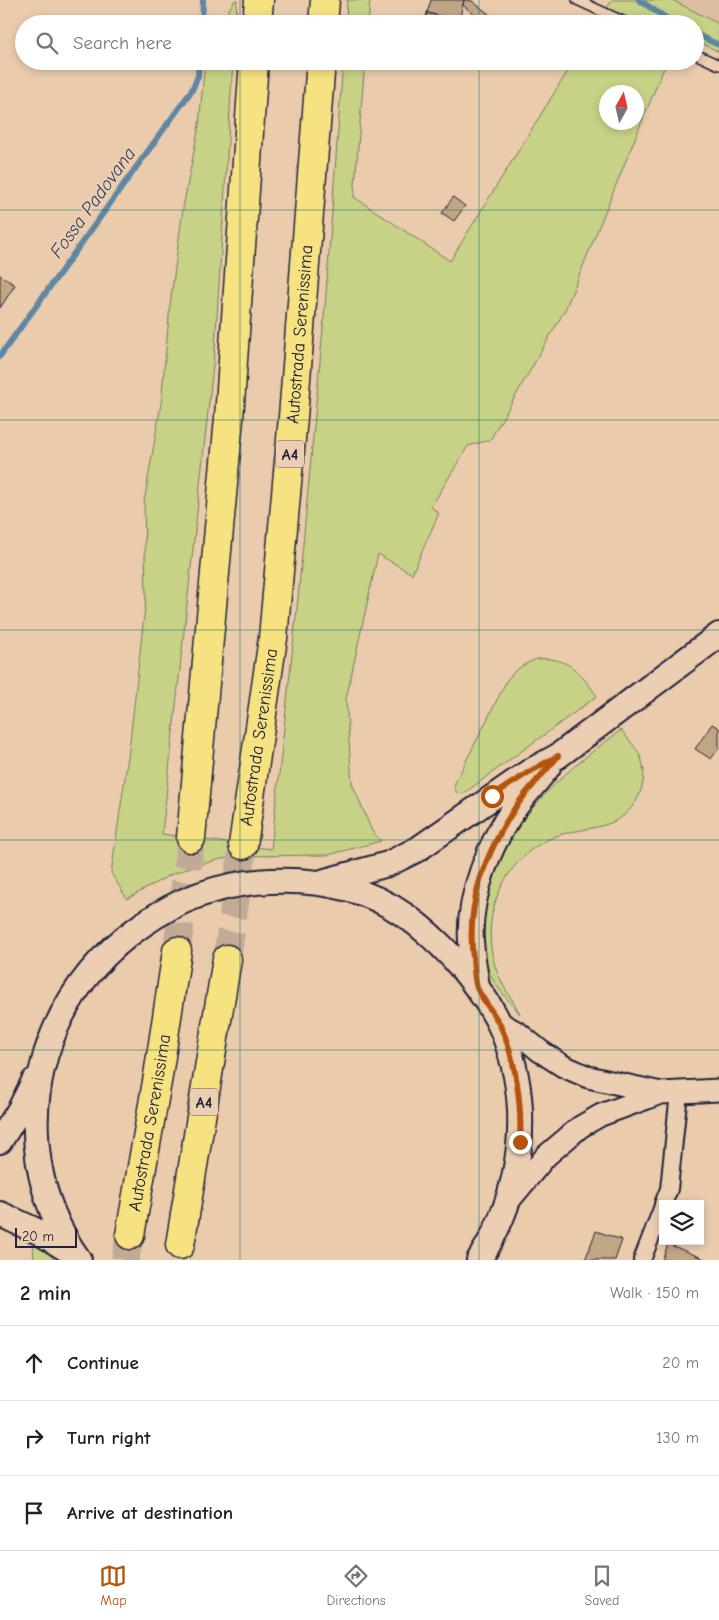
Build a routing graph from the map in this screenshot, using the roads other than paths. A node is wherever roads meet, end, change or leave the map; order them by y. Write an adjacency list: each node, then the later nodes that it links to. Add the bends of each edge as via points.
1 (258, 0): 4 (highway)
2 (325, 0): 5 (highway)
3 (577, 0): 6 (lane)
4 (257, 15)
5 (324, 15)
6 (610, 15)
7 (704, 58): 8 (lane)
8 (719, 65)
9 (253, 70): 13 (highway, via 229,418)
10 (320, 70): 14 (highway, Autostrada Serenissima / A4, via 274,628)
11 (719, 635): 12 (main road)
12 (558, 756): 15 (main road, via 529,772 418,849 388,864); 18 (main road, via 516,807 483,866 470,940)
13 (191, 838)
14 (243, 845)
15 (316, 883): 18 (main road, via 363,894 408,917 434,938); 20 (main road, via 266,882 224,888 191,897 160,912 108,952 83,979 63,1011)
16 (177, 951): 28 (highway, Autostrada Serenissima)
17 (227, 959): 29 (highway, A4)
18 (477, 987): 19 (main road)
19 (498, 1022): 22 (street, via 540,1051 588,1077); 25 (main road, via 516,1081 520,1116 518,1160)
20 (45, 1059): 23 (main road); 30 (main road, via 36,1115 40,1171 52,1212)
21 (719, 1090): 22 (street)
22 (670, 1092): 24 (street, via 669,1189); 25 (street, via 601,1115 580,1127 546,1156)
23 (0, 1141)
24 (665, 1200)
25 (506, 1203): 31 (main road)
26 (0, 1214): 30 (main road, via 39,1232)
27 (659, 1215): 32 (street)
28 (130, 1235)
29 (180, 1245)
30 (77, 1257)
31 (479, 1260)
32 (642, 1260)

